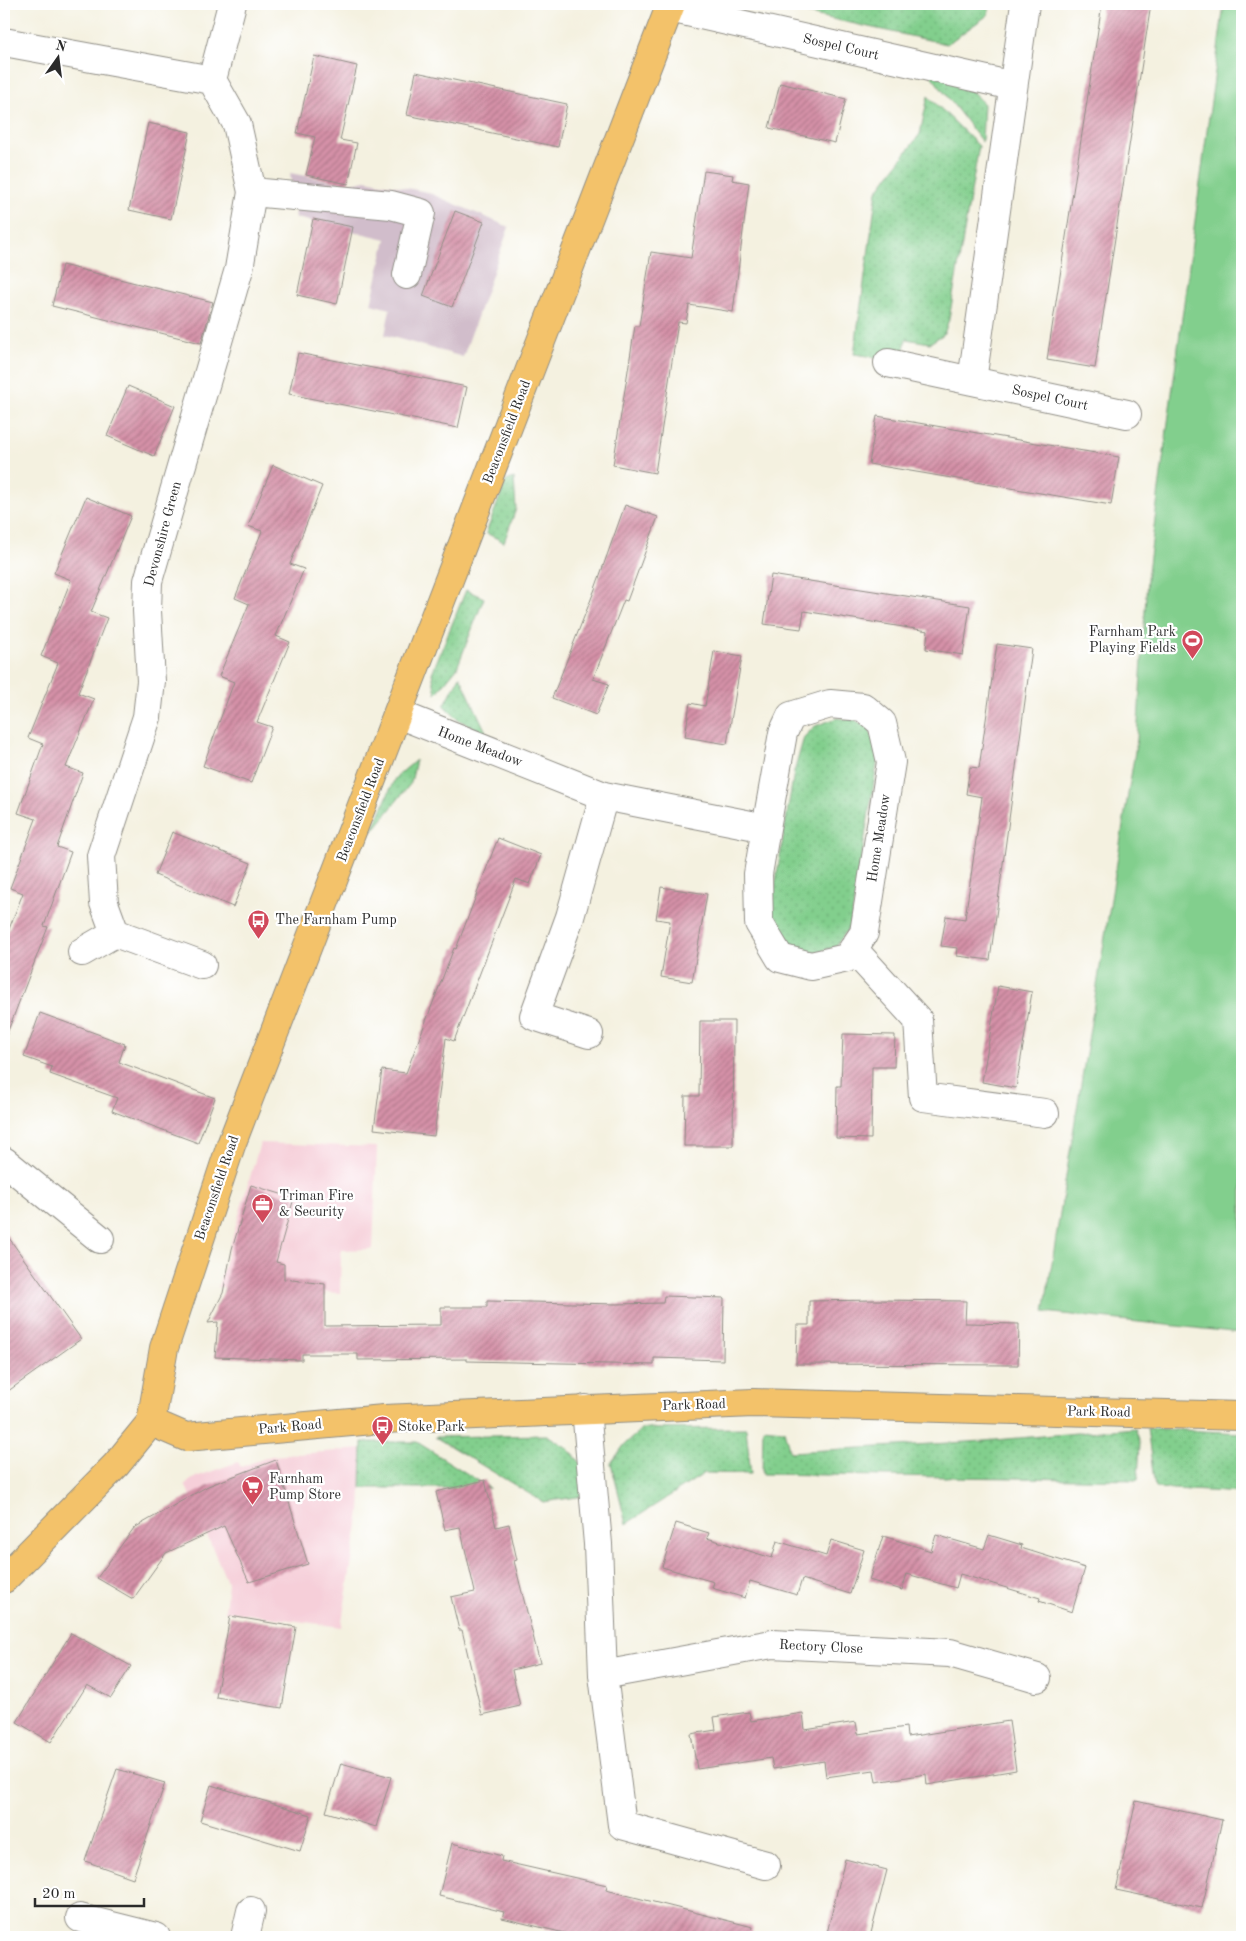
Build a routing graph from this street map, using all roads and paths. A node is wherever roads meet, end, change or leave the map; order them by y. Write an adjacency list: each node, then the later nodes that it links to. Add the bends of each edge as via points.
1 (232, 4): 5 (street)
2 (1025, 4): 6 (street)
3 (670, 6): 6 (street, Sospel Court); 12 (main road, Beaconsfield Road)
4 (4, 42): 5 (street)
5 (212, 80): 7 (street, Devonshire Green, via 237,124)
6 (1013, 86): 10 (street)
7 (252, 192): 8 (street, via 391,205 421,213); 15 (street, Devonshire Green, via 238,269 148,581 151,681 147,718 101,856 104,903)
8 (407, 275)
9 (888, 363): 10 (street, Sospel Court)
10 (972, 381): 11 (street, Sospel Court)
11 (1127, 414)
12 (398, 714): 13 (street, Home Meadow); 25 (main road, Beaconsfield Road, via 231,1145 164,1348)
13 (604, 796): 14 (street, Home Meadow); 19 (street, via 570,917 534,1016)
14 (766, 828): 16 (street, Home Meadow, via 758,874 759,923 780,958 811,966 847,958); 16 (street, Home Meadow, via 783,733 791,716 830,704 863,707 882,723 891,762 864,934)
15 (115, 933): 17 (street); 18 (street)
16 (853, 949): 20 (street, via 918,1020 922,1097)
17 (82, 952)
18 (202, 965)
19 (589, 1034)
20 (1045, 1113)
21 (4, 1161): 22 (street)
22 (100, 1239)
23 (586, 1409): 24 (main road, Park Road, via 752,1403); 25 (main road, Park Road, via 384,1418 186,1437); 27 (street, via 598,1544)
24 (1242, 1416)
25 (151, 1422): 26 (main road, Beaconsfield Road, via 116,1465)
26 (4, 1579)
27 (603, 1675): 28 (street, Rectory Close, via 772,1644 950,1653); 29 (street, via 622,1825)
28 (1038, 1678)
29 (766, 1865)
30 (251, 1911): 33 (street)
31 (80, 1918): 32 (street)
32 (156, 1937)
33 (245, 1937)

